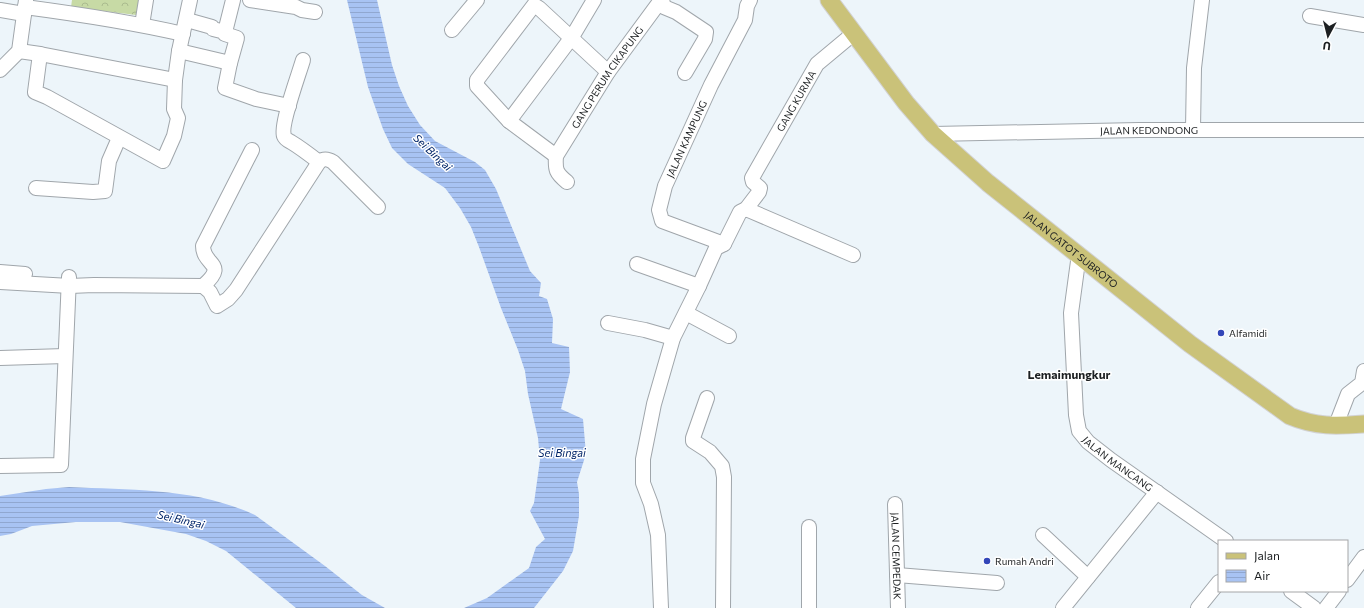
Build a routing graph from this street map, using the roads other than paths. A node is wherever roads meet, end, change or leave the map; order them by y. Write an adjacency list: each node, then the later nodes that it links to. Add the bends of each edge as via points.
1 (146, 0): 16 (street)
2 (190, 0): 18 (street)
3 (233, 0): 20 (street)
4 (250, 0): 14 (street)
5 (477, 0): 19 (street)
6 (594, 0): 22 (street)
7 (661, 0): 29 (street, GANG PERUM CIKAPUNG); 30 (street, via 664,7 706,32 705,39)
8 (750, 0): 45 (street, JALAN KAMPUNG, via 745,20 665,186 659,210 662,221)
9 (829, 0): 21 (main road, JALAN GATOT SUBROTO)
10 (1202, 0): 34 (street, via 1194,68)
11 (62, 6): 12 (street); 16 (street)
12 (25, 7): 13 (street); 23 (street)
13 (0, 10)
14 (315, 12)
15 (1310, 16): 17 (street)
16 (142, 25): 18 (street)
17 (1364, 25)
18 (185, 27): 20 (street, via 212,27); 24 (street)
19 (452, 30)
20 (225, 32): 27 (street, via 237,38)
21 (853, 34): 36 (main road, JALAN GATOT SUBROTO); 44 (street, GANG KURMA, via 817,64 752,178 752,182 760,190)
22 (572, 37): 29 (street); 33 (street); 33 (street, via 534,5 479,77 477,86)
23 (19, 51): 25 (street); 28 (street)
24 (179, 51): 27 (street); 31 (street)
25 (40, 54): 31 (street); 37 (street, via 36,92)
26 (303, 60): 32 (street)
27 (230, 63): 32 (street, via 225,88 256,99)
28 (0, 70)
29 (608, 72): 39 (street, GANG PERUM CIKAPUNG)
30 (685, 73)
31 (175, 80): 37 (street, via 174,109 178,118 174,136 163,162)
32 (289, 106): 40 (street, via 284,136)
33 (509, 121): 39 (street)
34 (1193, 129): 35 (street, JALAN KEDONDONG); 36 (street, JALAN KEDONDONG)
35 (1364, 130)
36 (933, 134): 46 (main road, JALAN GATOT SUBROTO, via 988,183)
37 (119, 138): 42 (street, via 109,161 105,191)
38 (252, 150): 52 (street, via 203,246 205,254 215,267 215,272)
39 (556, 156): 41 (street, via 555,166 558,175)
40 (319, 162): 43 (street, via 324,159 334,162); 52 (street, via 228,300 217,306 210,292)
41 (567, 182)
42 (36, 188)
43 (378, 207)
44 (746, 209): 45 (street, via 740,212); 47 (street)
45 (724, 244): 53 (street, via 716,248)
46 (1079, 254): 63 (main road, JALAN GATOT SUBROTO, via 1190,344 1290,416 1320,425); 65 (street, JALAN MANCANG, via 1071,313 1079,431 1088,442 1111,460)
47 (853, 255)
48 (636, 264): 53 (street)
49 (0, 272): 51 (street)
50 (0, 282): 51 (street)
51 (69, 282): 52 (street, via 94,285); 58 (street)
52 (203, 286)
53 (699, 286): 54 (street)
54 (686, 313): 56 (street); 57 (street)
55 (608, 323): 57 (street)
56 (729, 336)
57 (673, 338): 78 (street, via 654,404 643,459 643,483 658,535)
58 (65, 356): 59 (street); 64 (street, via 61,465)
59 (0, 358)
60 (1364, 371): 63 (street, via 1362,383 1348,394)
61 (706, 398): 79 (street, via 693,441 710,452 722,466 724,477)
62 (1364, 424): 63 (main road, JALAN GATOT SUBROTO)
63 (1336, 425)
64 (0, 466)
65 (1157, 492): 69 (street, JALAN MANCANG); 72 (street)
66 (894, 504): 71 (street, JALAN CEMPEDAK)
67 (809, 527): 80 (street)
68 (1043, 534): 72 (street)
69 (1225, 540)
70 (1364, 557): 73 (street)
71 (897, 575): 74 (street); 81 (street, JALAN CEMPEDAK)
72 (1088, 577): 82 (street)
73 (1348, 579)
74 (997, 583)
75 (1218, 583): 83 (street)
76 (1292, 592): 84 (street)
77 (1338, 592): 85 (street)
78 (660, 608)
79 (723, 608)
80 (809, 608)
81 (898, 608)
82 (1063, 608)
83 (1198, 608)
84 (1314, 608)
85 (1326, 608)

